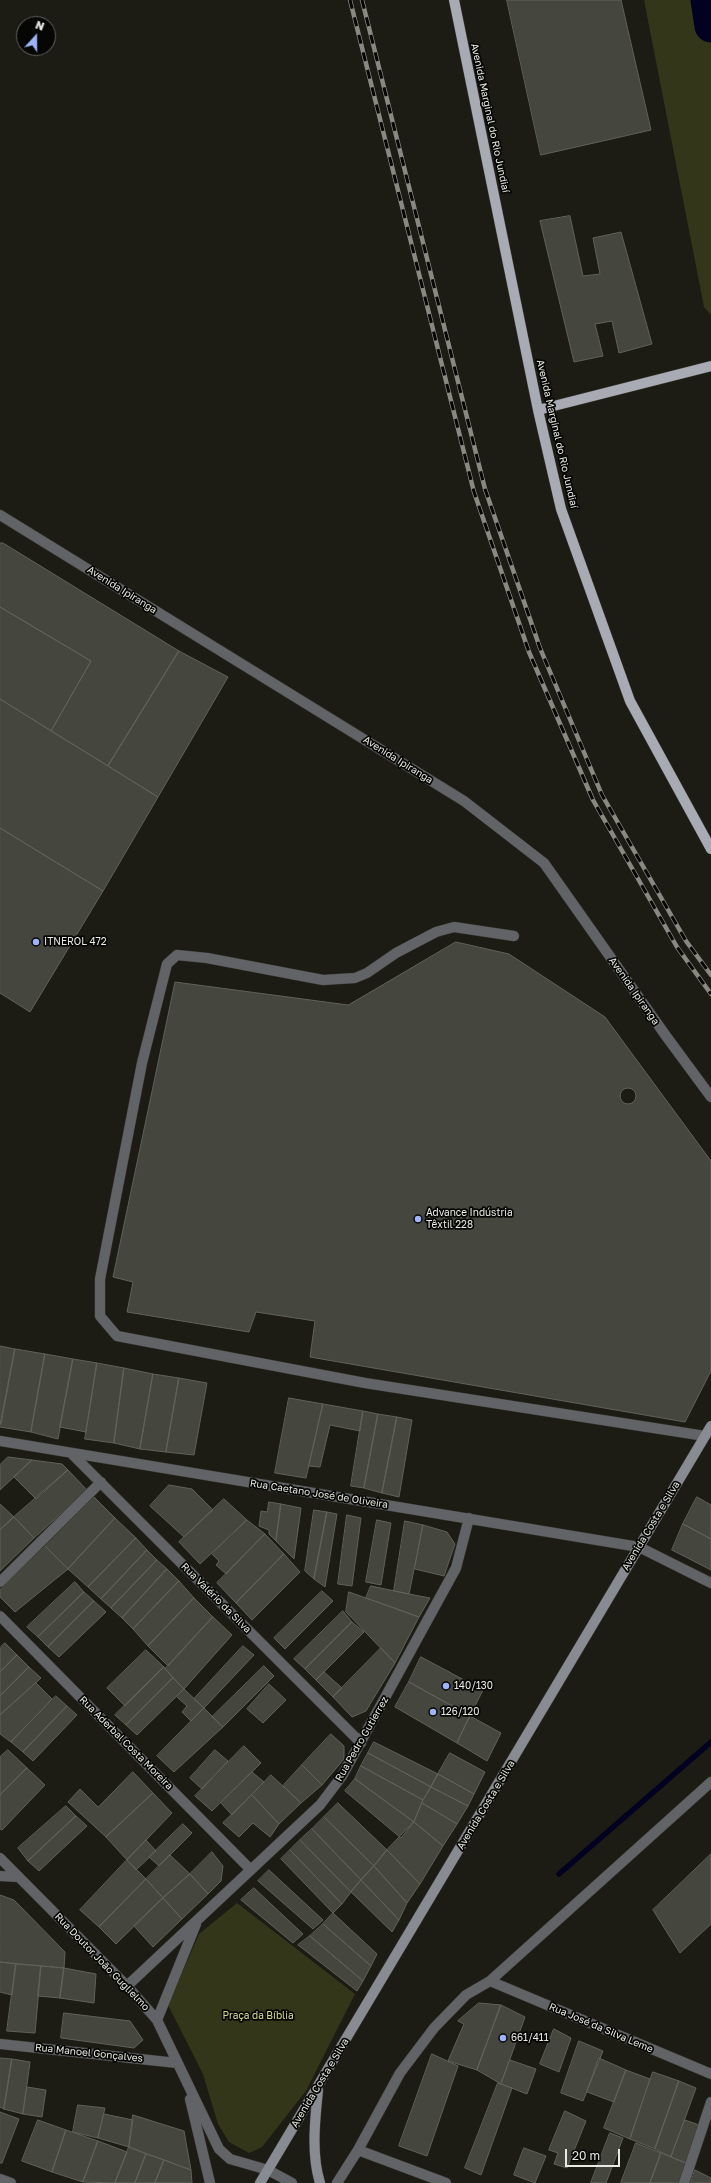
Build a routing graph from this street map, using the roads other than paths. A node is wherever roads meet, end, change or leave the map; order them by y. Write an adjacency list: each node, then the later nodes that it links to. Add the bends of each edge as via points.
1 (454, 0): 3 (main road, Avenida Marginal do Rio Jundiaí)
2 (711, 366): 3 (main road)
3 (538, 410): 5 (main road, Avenida Marginal do Rio Jundiaí, via 561,509 630,701)
4 (0, 515): 7 (street, Avenida Ipiranga, via 464,801 544,863)
5 (711, 849)
6 (514, 936): 9 (street, via 454,927 436,932 396,952 367,974 355,978 323,980 207,958 177,955 167,964 142,1063 100,1279 100,1316 117,1336 364,1383)
7 (711, 1097)
8 (711, 1426): 9 (main road, Avenida Costa e Silva)
9 (705, 1436): 14 (main road, Avenida Costa e Silva)
10 (0, 1441): 11 (street, Rua Caetano José de Oliveira)
11 (72, 1453): 12 (street, Rua Valério da Silva); 13 (street, Rua Caetano José de Oliveira)
12 (101, 1482): 15 (street); 18 (street, Rua Valério da Silva)
13 (469, 1518): 14 (street, Rua Caetano José de Oliveira); 18 (street, Rua Pedro Gutierrez, via 456,1568)
14 (639, 1547): 16 (street, Rua Caetano José de Oliveira); 32 (main road, Avenida Costa e Silva)
15 (0, 1582)
16 (711, 1583)
17 (0, 1616): 21 (street, Rua Aderbal Costa Moreira)
18 (361, 1743): 21 (street, Rua Pedro Gutierrez, via 342,1776 320,1805)
19 (711, 1782): 25 (street)
20 (0, 1858): 23 (street, Rua Doutor João Guglielmo)
21 (251, 1870): 24 (street, Rua Pedro Gutierrez)
22 (0, 1876): 23 (street)
23 (19, 1877): 26 (street, Rua Doutor João Guglielmo)
24 (198, 1920): 26 (street, Rua Pedro Gutierrez); 27 (street)
25 (490, 1981): 30 (street, Rua José da Silva Leme); 34 (street, via 466,1995 434,2028 400,2073)
26 (127, 1986): 27 (street, Rua Doutor João Guglielmo)
27 (157, 2020): 29 (street, Rua Doutor João Guglielmo)
28 (0, 2044): 29 (street, Rua Manoel Gonçalves)
29 (177, 2062): 31 (street, Rua Doutor João Guglielmo)
30 (711, 2074)
31 (186, 2080): 35 (street, Rua Doutor João Guglielmo, via 219,2149 230,2159); 38 (street, Rua Doutor João Guglielmo)
32 (319, 2086): 35 (main road, Avenida Costa e Silva); 41 (main road, via 315,2123 317,2174)
33 (711, 2102): 44 (street)
34 (358, 2150): 42 (street); 43 (street)
35 (268, 2170): 39 (main road, Avenida Costa e Silva); 40 (street, Rua Doutor João Guglielmo)
36 (0, 2179): 37 (street)
37 (11, 2183)
38 (210, 2183)
39 (260, 2183)
40 (292, 2183)
41 (320, 2183)
42 (337, 2183)
43 (446, 2183)
44 (684, 2183)

